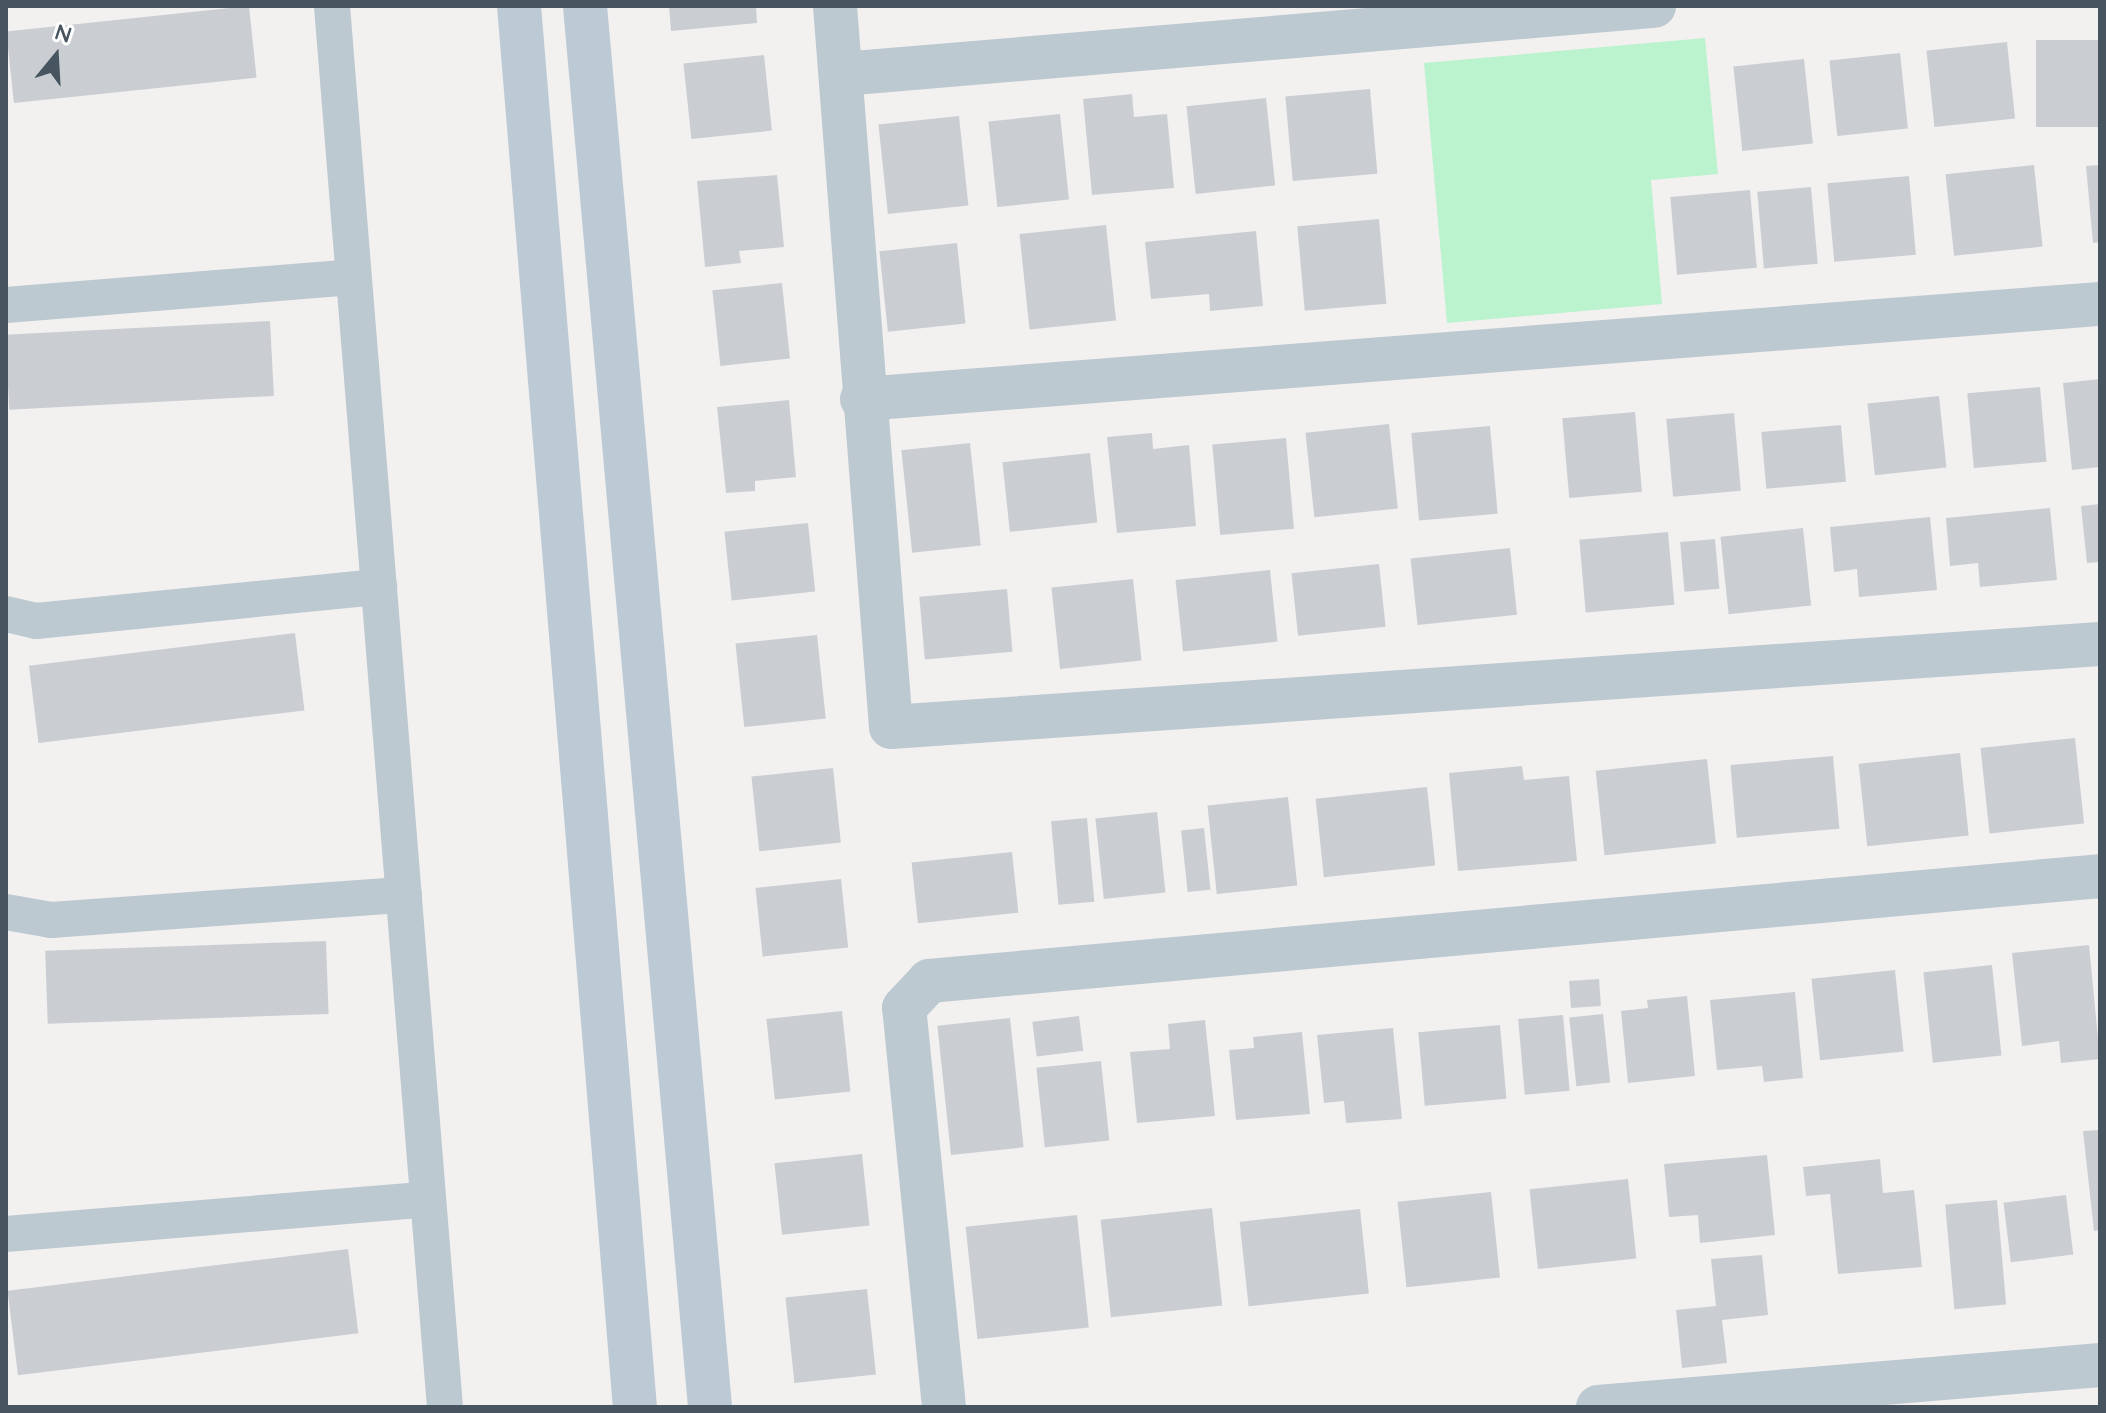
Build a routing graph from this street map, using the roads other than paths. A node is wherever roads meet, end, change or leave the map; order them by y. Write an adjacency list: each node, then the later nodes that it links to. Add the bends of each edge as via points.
1 (332, 6): 7 (lane)
2 (519, 6): 21 (street)
3 (585, 6): 22 (street)
4 (835, 6): 6 (street)
5 (1654, 6): 6 (street)
6 (842, 74): 10 (street)
7 (353, 277): 9 (lane); 11 (lane)
8 (2100, 304): 10 (street)
9 (6, 305)
10 (862, 399): 13 (street, via 891,727)
11 (379, 587): 12 (lane, via 36,621); 15 (lane)
12 (6, 614)
13 (2100, 644)
14 (2100, 876): 23 (street, via 929,981 904,1008)
15 (404, 895): 16 (lane, via 51,920); 17 (lane)
16 (6, 912)
17 (428, 1199): 18 (lane); 20 (lane)
18 (6, 1234)
19 (2100, 1365): 24 (street)
20 (445, 1407)
21 (635, 1407)
22 (710, 1407)
23 (944, 1407)
24 (1598, 1407)

